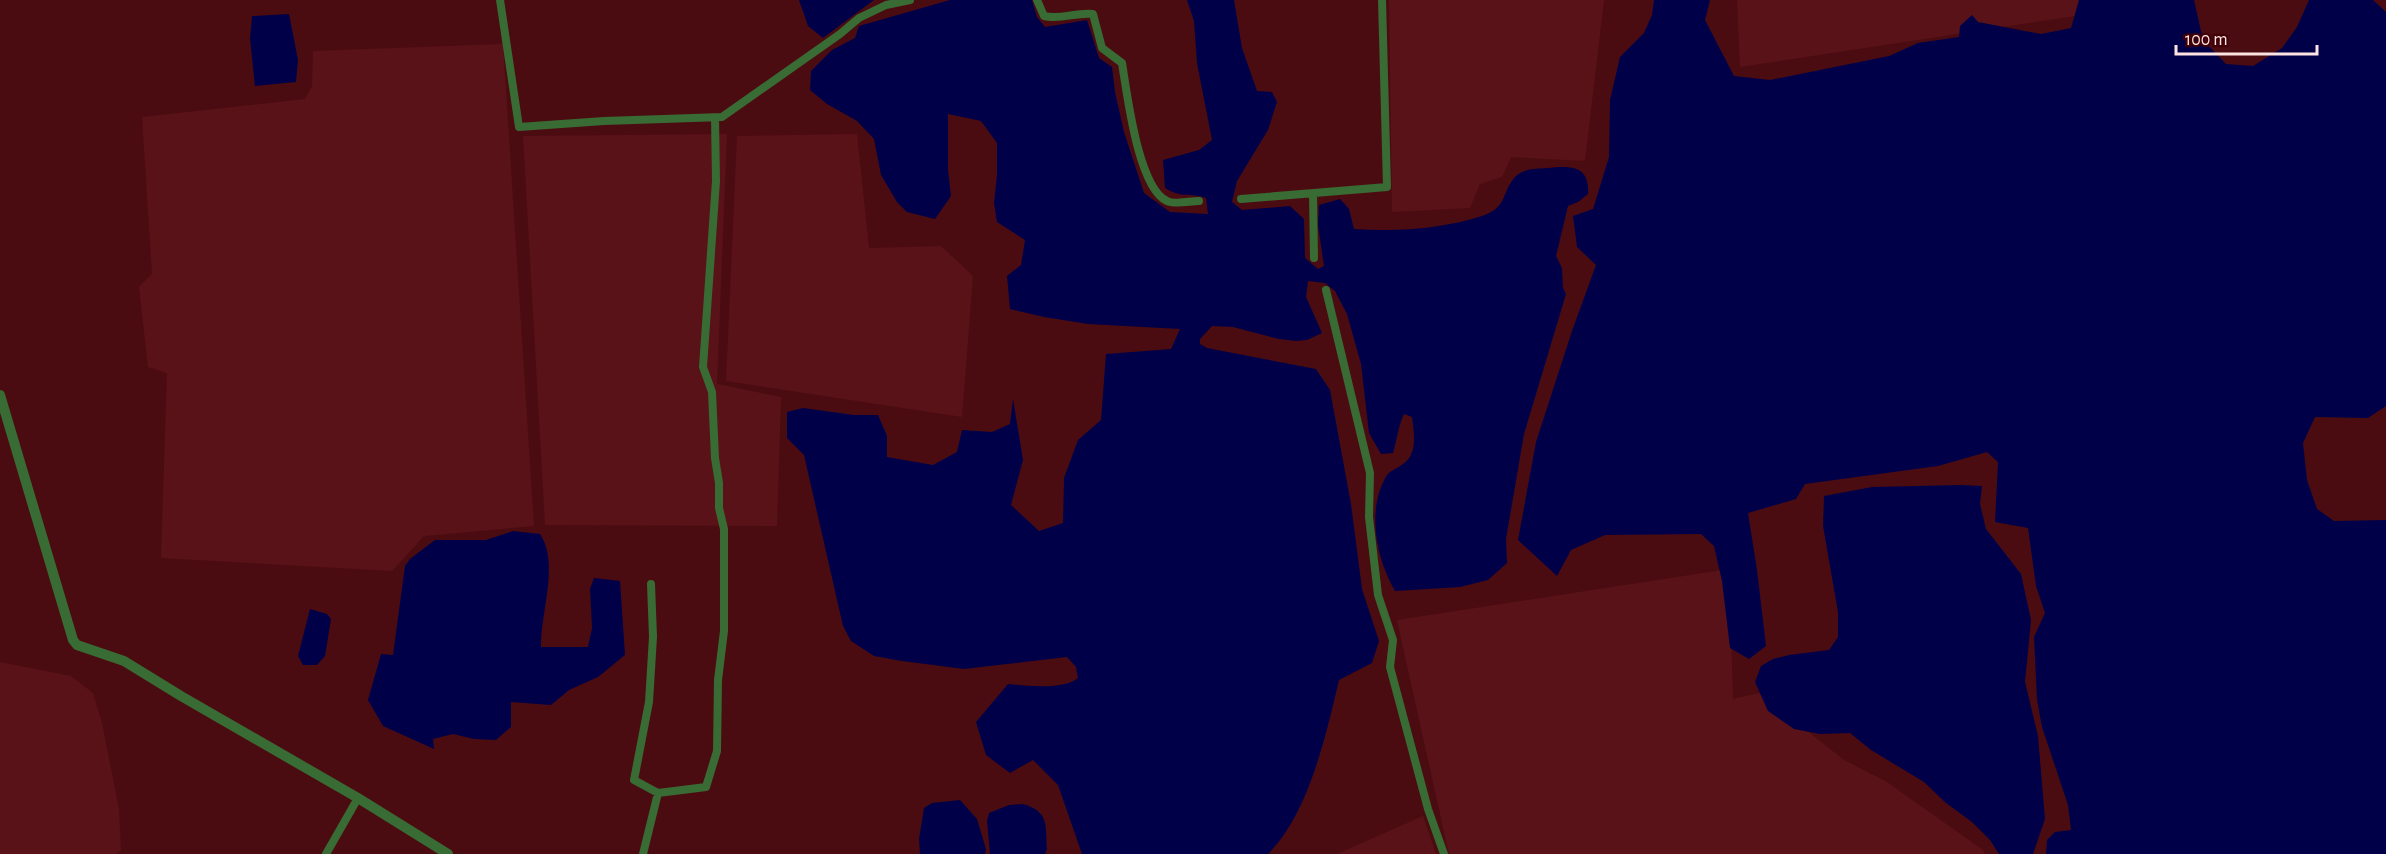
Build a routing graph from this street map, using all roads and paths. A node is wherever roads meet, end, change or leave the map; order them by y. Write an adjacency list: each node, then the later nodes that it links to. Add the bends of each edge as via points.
1 (500, 0): 5 (street, via 519,128)
2 (910, 0): 5 (street, via 886,5 860,18 723,117)
3 (1037, 0): 8 (street, via 1044,16 1056,19 1093,14 1102,48 1122,63 1143,167 1160,196 1169,202)
4 (1382, 0): 6 (street, via 1387,188)
5 (715, 118): 13 (street, via 716,181 703,367 712,392 724,529 724,632 718,680 717,751 706,787)
6 (1313, 193): 7 (street); 9 (street)
7 (1241, 199)
8 (1199, 201)
9 (1314, 258)
10 (1326, 290): 18 (street, via 1370,473 1369,517 1378,595 1393,640 1390,668)
11 (0, 395): 14 (street, via 77,645 124,661)
12 (651, 584): 13 (street, via 649,702 634,780)
13 (658, 793): 17 (street)
14 (358, 798): 15 (street); 16 (street)
15 (326, 854)
16 (448, 854)
17 (643, 854)
18 (1444, 854)

